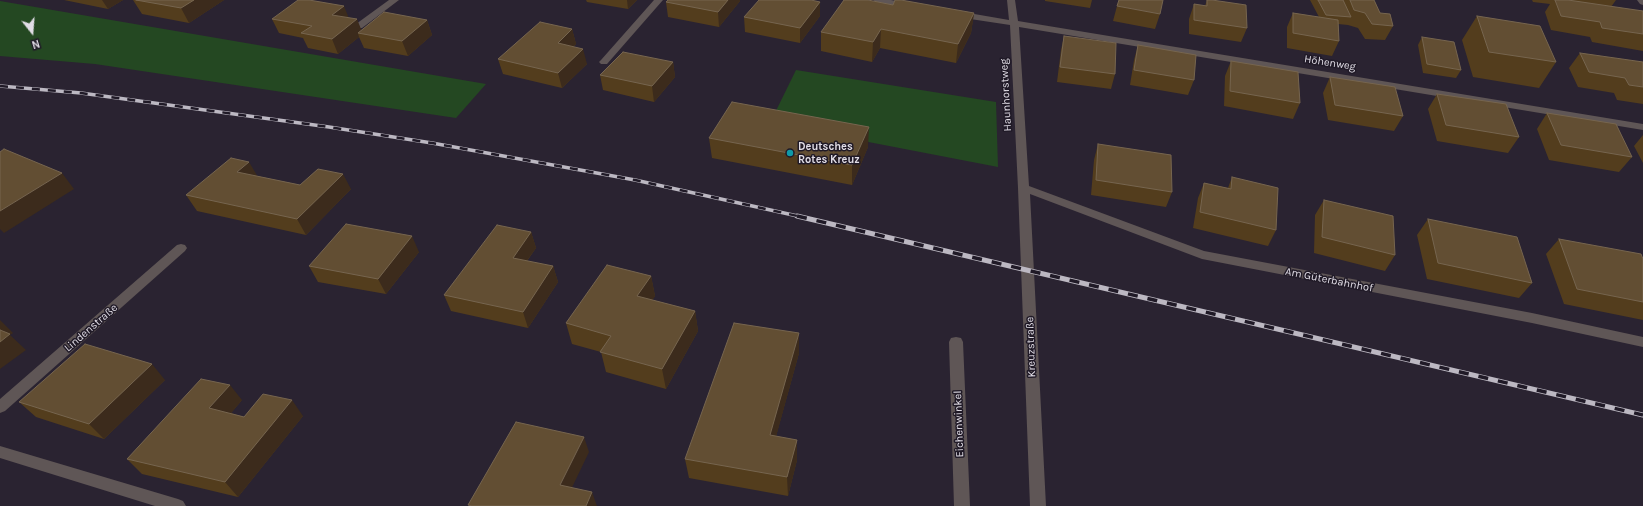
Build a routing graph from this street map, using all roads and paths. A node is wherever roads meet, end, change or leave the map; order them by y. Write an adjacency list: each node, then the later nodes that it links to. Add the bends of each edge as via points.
1 (395, 0): 8 (street)
2 (659, 0): 9 (street)
3 (877, 0): 5 (street)
4 (1011, 0): 7 (street, Haunhorstweg)
5 (915, 6)
6 (945, 12): 7 (street, Höhenweg)
7 (1014, 23): 10 (street, Höhenweg); 11 (street, Haunhorstweg)
8 (359, 26)
9 (604, 62)
10 (1643, 127)
11 (1024, 188): 14 (street, Am Güterbahnhof, via 1202,255 1532,318); 19 (street, Kreuzstraße)
12 (181, 248): 15 (street, Lindenstraße)
13 (956, 342): 18 (street, Eichenwinkel)
14 (1643, 342)
15 (0, 407)
16 (0, 452): 17 (street)
17 (178, 506)
18 (962, 506)
19 (1038, 506)

